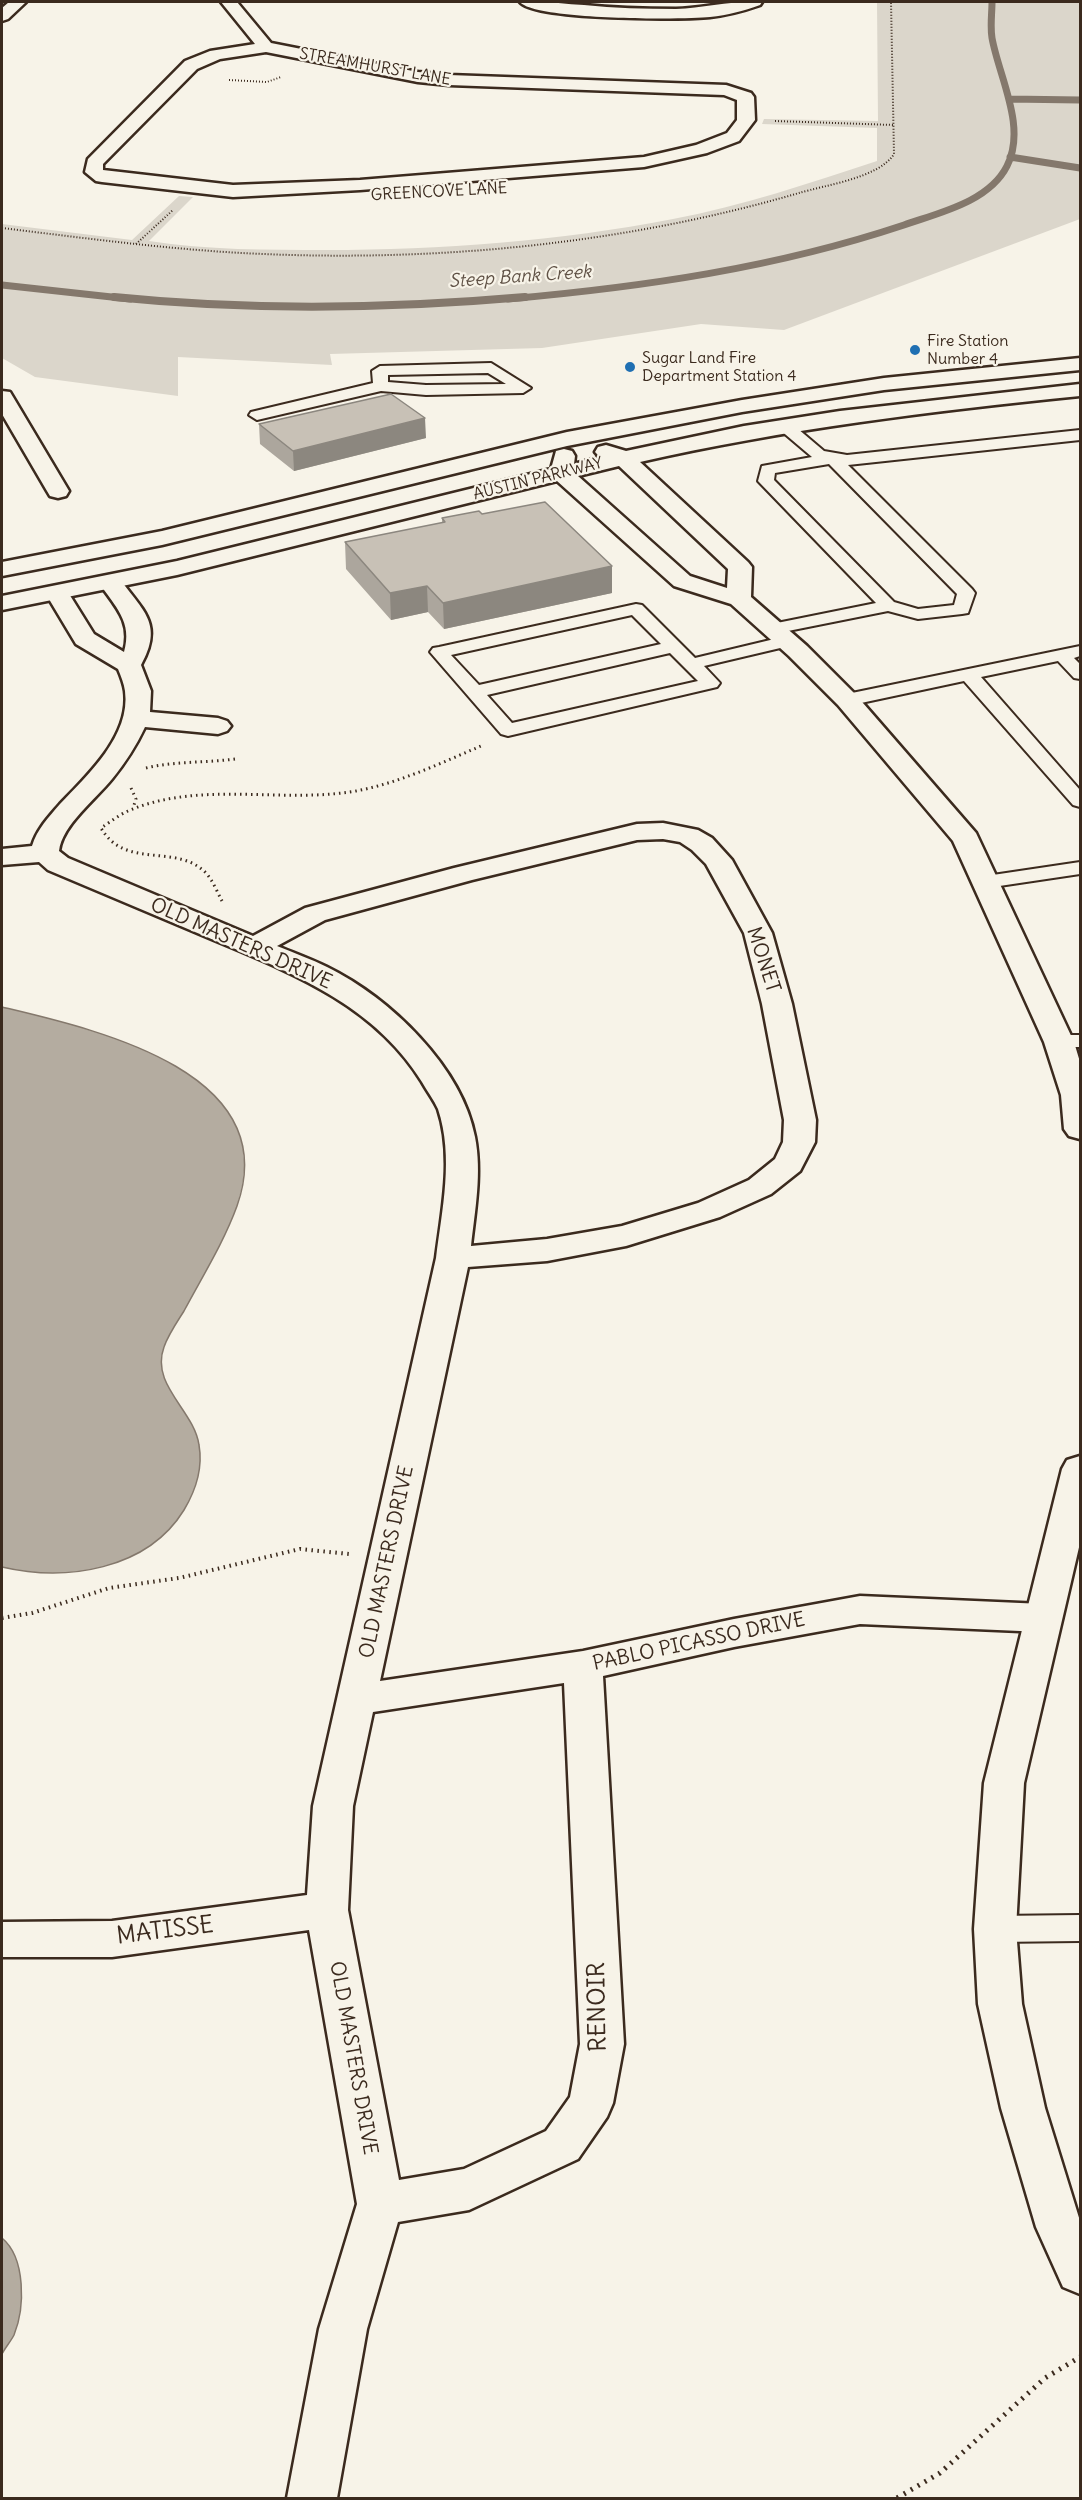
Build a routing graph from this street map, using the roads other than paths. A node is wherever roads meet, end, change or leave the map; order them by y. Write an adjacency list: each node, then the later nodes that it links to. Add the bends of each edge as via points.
1 (18, 2): 5 (street)
2 (229, 2): 6 (street)
3 (528, 2): 4 (street, via 572,10 702,14)
4 (754, 2)
5 (2, 16)
6 (267, 47): 7 (street, STREAMHURST LANE, via 418,77 726,90 745,97); 7 (street, GREENCOVE LANE, via 216,55 191,65 94,163 94,172 102,177 330,197 509,189 600,175 701,149 733,136)
7 (746, 120)
8 (1080, 364): 15 (street, AUSTIN PARKWAY, via 884,384 742,405)
9 (381, 386): 9 (lane, via 426,390 523,388 491,368 380,371); 12 (lane)
10 (1080, 390): 13 (street, AUSTIN PARKWAY)
11 (2, 397): 19 (street)
12 (257, 415)
13 (785, 426): 16 (street, AUSTIN PARKWAY); 17 (lane, via 819,455)
14 (1080, 435): 17 (lane)
15 (567, 439): 16 (street); 18 (street); 20 (street, AUSTIN PARKWAY, via 162,538)
16 (623, 458): 18 (street, AUSTIN PARKWAY); 23 (street, via 740,567)
17 (833, 459): 25 (lane, via 768,469 766,482); 25 (lane, via 966,593 962,609 918,614)
18 (561, 473): 21 (street, AUSTIN PARKWAY); 23 (street, via 682,580)
19 (58, 491)
20 (2, 569)
21 (111, 583): 22 (street, AUSTIN PARKWAY); 31 (street, via 141,627 139,650)
22 (58, 594): 24 (street, AUSTIN PARKWAY); 31 (street, via 85,639)
23 (739, 599): 26 (street)
24 (2, 603)
25 (888, 606): 26 (lane)
26 (780, 635): 30 (lane); 35 (street)
27 (674, 647): 30 (lane); 34 (lane); 34 (lane, via 636,609 439,652)
28 (1080, 651): 29 (lane)
29 (1062, 655): 32 (lane); 33 (lane)
30 (691, 663): 34 (lane, via 711,684 508,730)
31 (129, 665): 36 (street, via 138,693)
32 (968, 674): 35 (lane); 38 (lane)
33 (1080, 674)
34 (474, 692)
35 (847, 700): 42 (street, via 966,839)
36 (135, 718): 37 (street); 39 (street, via 122,748 49,832)
37 (218, 726)
38 (1080, 801)
39 (45, 853): 40 (street); 43 (street, OLD MASTERS DRIVE, via 58,864)
40 (2, 857)
41 (1080, 868): 42 (lane)
42 (986, 882): 44 (street)
43 (254, 947): 46 (street, OLD MASTERS DRIVE, via 318,974 368,1006 408,1042 429,1069 453,1108 460,1138 462,1180); 46 (street, MONET, via 315,914 636,832 663,831 688,836 718,860 758,933 777,1004 800,1120 799,1142 789,1164 760,1187 709,1210 626,1236 547,1250)
44 (1070, 1041): 45 (street)
45 (1080, 1129)
46 (453, 1258): 50 (street, OLD MASTERS DRIVE)
47 (1080, 1469): 48 (street)
48 (1043, 1618): 49 (street, PABLO PICASSO DRIVE, via 860,1610); 53 (street, via 1004,1783)
49 (583, 1666): 50 (street, PABLO PICASSO DRIVE); 55 (street, RENOIR, via 602,2044 591,2103 562,2145 469,2189)
50 (358, 1699): 51 (street, OLD MASTERS DRIVE, via 333,1806)
51 (327, 1910): 54 (street, MATISSE, via 112,1939); 55 (street, OLD MASTERS DRIVE)
52 (1080, 1928): 53 (lane)
53 (995, 1929): 56 (street, via 1000,2004 1023,2108 1059,2227)
54 (2, 1940)
55 (380, 2204): 57 (street, OLD MASTERS DRIVE, via 343,2329)
56 (1080, 2272)
57 (312, 2499)

